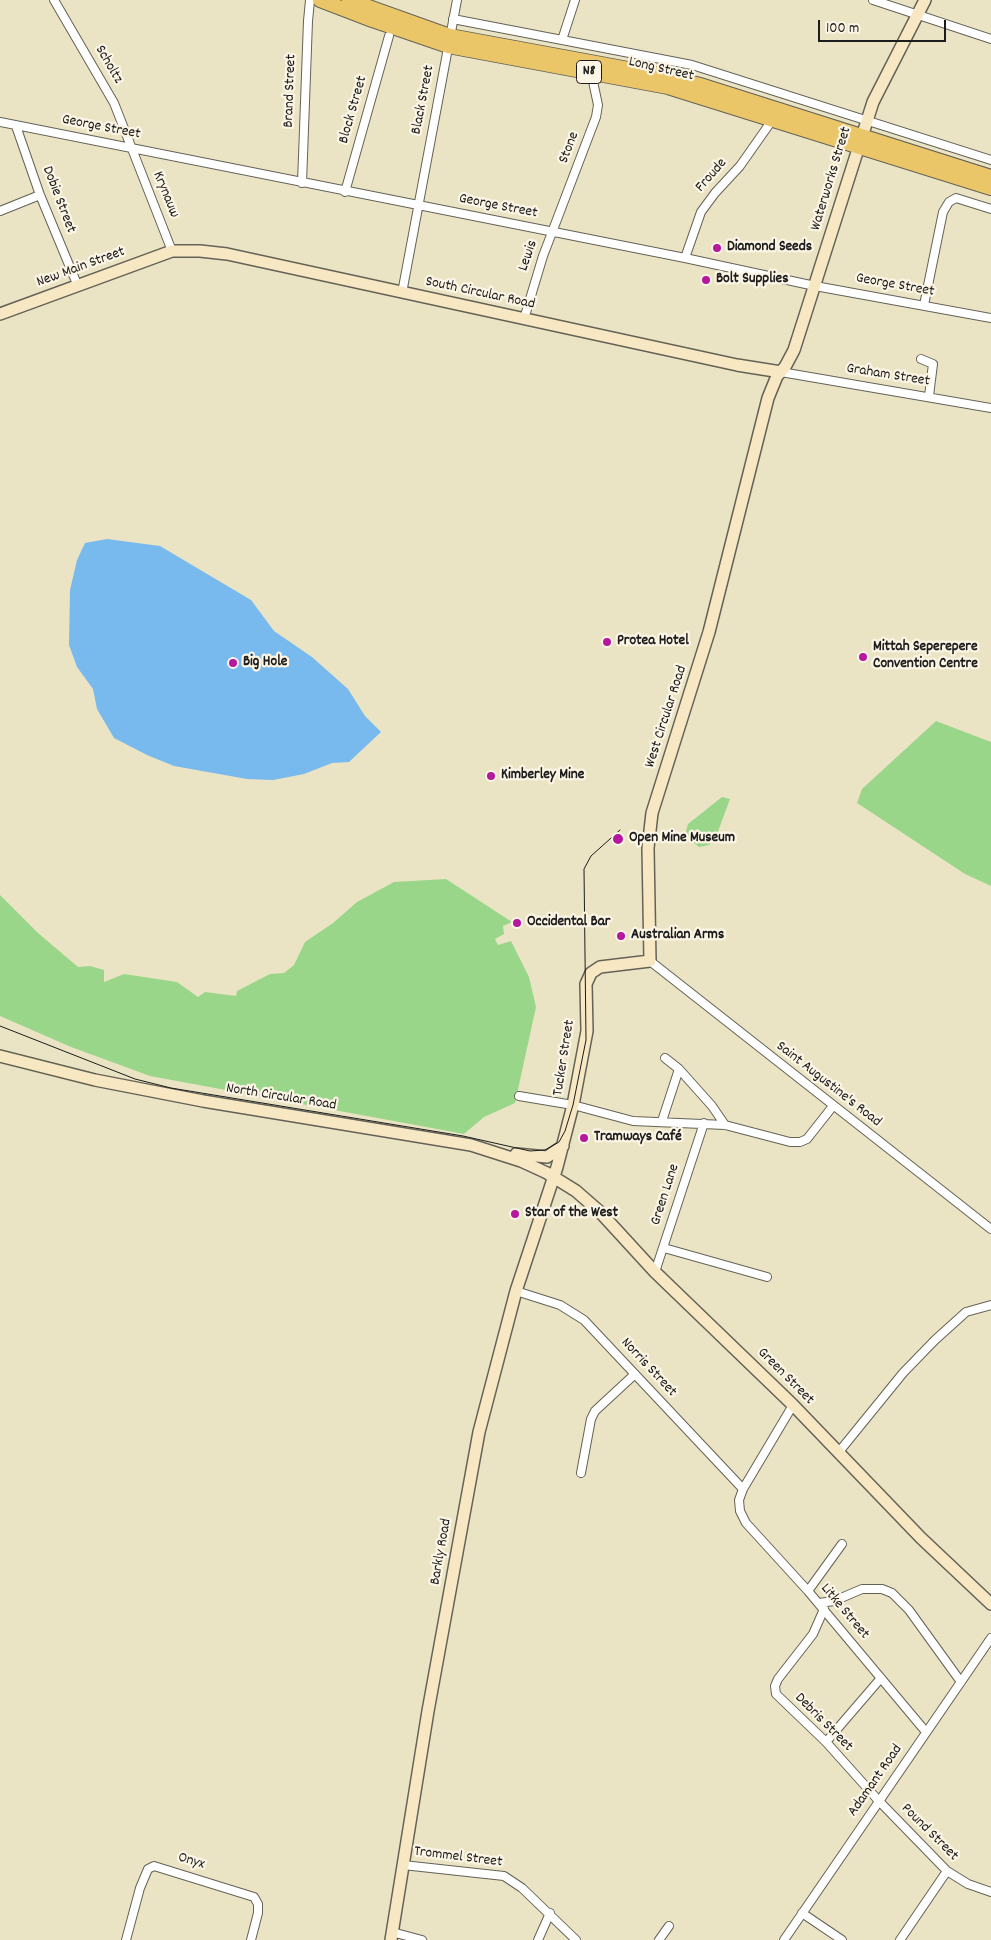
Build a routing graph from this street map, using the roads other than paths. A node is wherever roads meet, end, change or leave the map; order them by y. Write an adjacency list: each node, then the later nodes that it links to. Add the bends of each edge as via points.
1 (54, 0): 21 (street, Scholtz, via 114,103)
2 (310, 0): 24 (street, Brand Street)
3 (320, 0): 14 (highway, Long Street / N8, via 372,20)
4 (350, 0): 14 (highway, Long Street / N8)
5 (457, 0): 10 (street, Black Street)
6 (575, 0): 13 (street)
7 (873, 0): 9 (street)
8 (925, 0): 9 (street, Waterworks Street)
9 (917, 14): 12 (street); 17 (street, Waterworks Street, via 883,78)
10 (453, 19): 13 (street, Long Street); 14 (street, Black Street)
11 (389, 36): 26 (street, Block Street)
12 (991, 39)
13 (562, 40): 17 (street, Long Street, via 692,65)
14 (449, 41): 15 (highway, Long Street / N8); 20 (highway, Long Street / N8, via 666,76); 28 (street, Black Street)
15 (591, 72): 16 (highway, Long Street / N8, via 668,87); 31 (street, Stone, via 598,105 596,117)
16 (773, 119): 20 (highway, Long Street / N8); 33 (street, Froude, via 740,166 701,212)
17 (866, 119): 20 (street, Waterworks Street); 22 (street, Long Street)
18 (0, 122): 19 (street, George Street)
19 (16, 126): 21 (street, George Street); 27 (street, Dobie Street)
20 (859, 140): 23 (highway, Long Street / N8); 25 (highway, Long Street / N8); 35 (street, Waterworks Street)
21 (131, 148): 24 (street, George Street); 32 (street, Krynauw)
22 (991, 160)
23 (991, 177)
24 (302, 183): 26 (street, George Street)
25 (991, 188)
26 (345, 192): 28 (street, George Street)
27 (40, 195): 30 (street); 34 (street, Dobie Street)
28 (418, 206): 31 (street, George Street); 36 (street, Black Street)
29 (991, 209): 37 (street, via 956,198 949,202 943,212)
30 (0, 211)
31 (552, 231): 33 (street, George Street); 39 (street, Lewis)
32 (172, 251): 34 (street, New Main Street); 36 (street, South Circular Road, via 227,254)
33 (685, 258): 35 (street, George Street)
34 (76, 284): 38 (street, New Main Street)
35 (815, 286): 37 (street, George Street); 42 (street, Waterworks Street, via 791,357)
36 (402, 292): 39 (street, South Circular Road)
37 (924, 305): 40 (street, George Street)
38 (0, 314)
39 (524, 318): 42 (street, South Circular Road)
40 (991, 318)
41 (921, 359): 43 (street, via 933,364)
42 (781, 372): 43 (street, Graham Street); 45 (street, West Circular Road, via 768,398 709,632 652,813 648,848)
43 (929, 396): 44 (street, Graham Street)
44 (991, 408)
45 (650, 961): 50 (street, Tucker Street, via 606,965 593,971 588,978 586,1040); 51 (street, Saint Augustine's Road)
46 (0, 1056): 56 (street, North Circular Road, via 145,1090)
47 (665, 1058): 48 (street)
48 (679, 1069): 52 (street); 54 (street)
49 (519, 1096): 50 (street)
50 (573, 1105): 52 (street, via 626,1119); 55 (street, Tucker Street)
51 (833, 1106): 54 (street, via 807,1139 800,1142); 58 (street, Saint Augustine's Road)
52 (662, 1122): 53 (street)
53 (704, 1123): 54 (street); 59 (street, Green Lane)
54 (725, 1125)
55 (563, 1146): 56 (street, via 547,1157 537,1158); 57 (street, Tucker Street)
56 (480, 1147): 57 (street, North Circular Road)
57 (554, 1177): 60 (street, Green Street, via 600,1212); 62 (street, Barkly Road)
58 (991, 1230)
59 (664, 1248): 60 (street, Green Lane); 61 (street, Green Lane)
60 (655, 1272): 65 (street, Green Street)
61 (767, 1276)
62 (516, 1290): 64 (street, Norris Street, via 571,1310); 79 (street, Barkly Road, via 479,1432)
63 (991, 1305): 66 (street, via 966,1312 935,1340 903,1373)
64 (635, 1374): 67 (street, via 595,1411); 68 (street, Norris Street)
65 (793, 1406): 66 (street, Green Street); 68 (street)
66 (838, 1453): 71 (street, Green Street)
67 (581, 1473)
68 (742, 1489): 70 (street, Litke Street, via 740,1512 746,1523)
69 (842, 1544): 70 (street)
70 (808, 1591): 72 (street, Litke Street)
71 (991, 1604)
72 (821, 1606): 74 (street, Litke Street); 75 (street, via 862,1589 882,1589 892,1594 909,1610); 77 (street, Debris Street, via 813,1634 778,1679 775,1691 783,1703)
73 (991, 1638): 75 (street, Adamant Road)
74 (881, 1678): 76 (street, Litke Street); 77 (street)
75 (962, 1682): 76 (street, Adamant Road)
76 (926, 1732): 78 (street, Adamant Road)
77 (826, 1742): 78 (street, Debris Street)
78 (878, 1800): 80 (street, Pound Street); 83 (street, Adamant Road)
79 (403, 1865): 82 (street, Trommel Street, via 504,1876); 85 (street, Barkly Road)
80 (947, 1871): 81 (street, Pound Street, via 968,1884); 94 (street)
81 (991, 1892)
82 (550, 1913): 89 (street); 90 (street, Trommel Street)
83 (802, 1913): 92 (street, Adamant Road); 93 (street)
84 (669, 1926): 91 (street)
85 (392, 1936): 88 (street)
86 (126, 1940): 87 (street, Onyx, via 142,1882 148,1869 154,1866 254,1897 258,1913)
87 (251, 1940)
88 (422, 1940)
89 (538, 1940)
90 (576, 1940)
91 (659, 1940)
92 (784, 1940)
93 (842, 1940)
94 (900, 1940)

